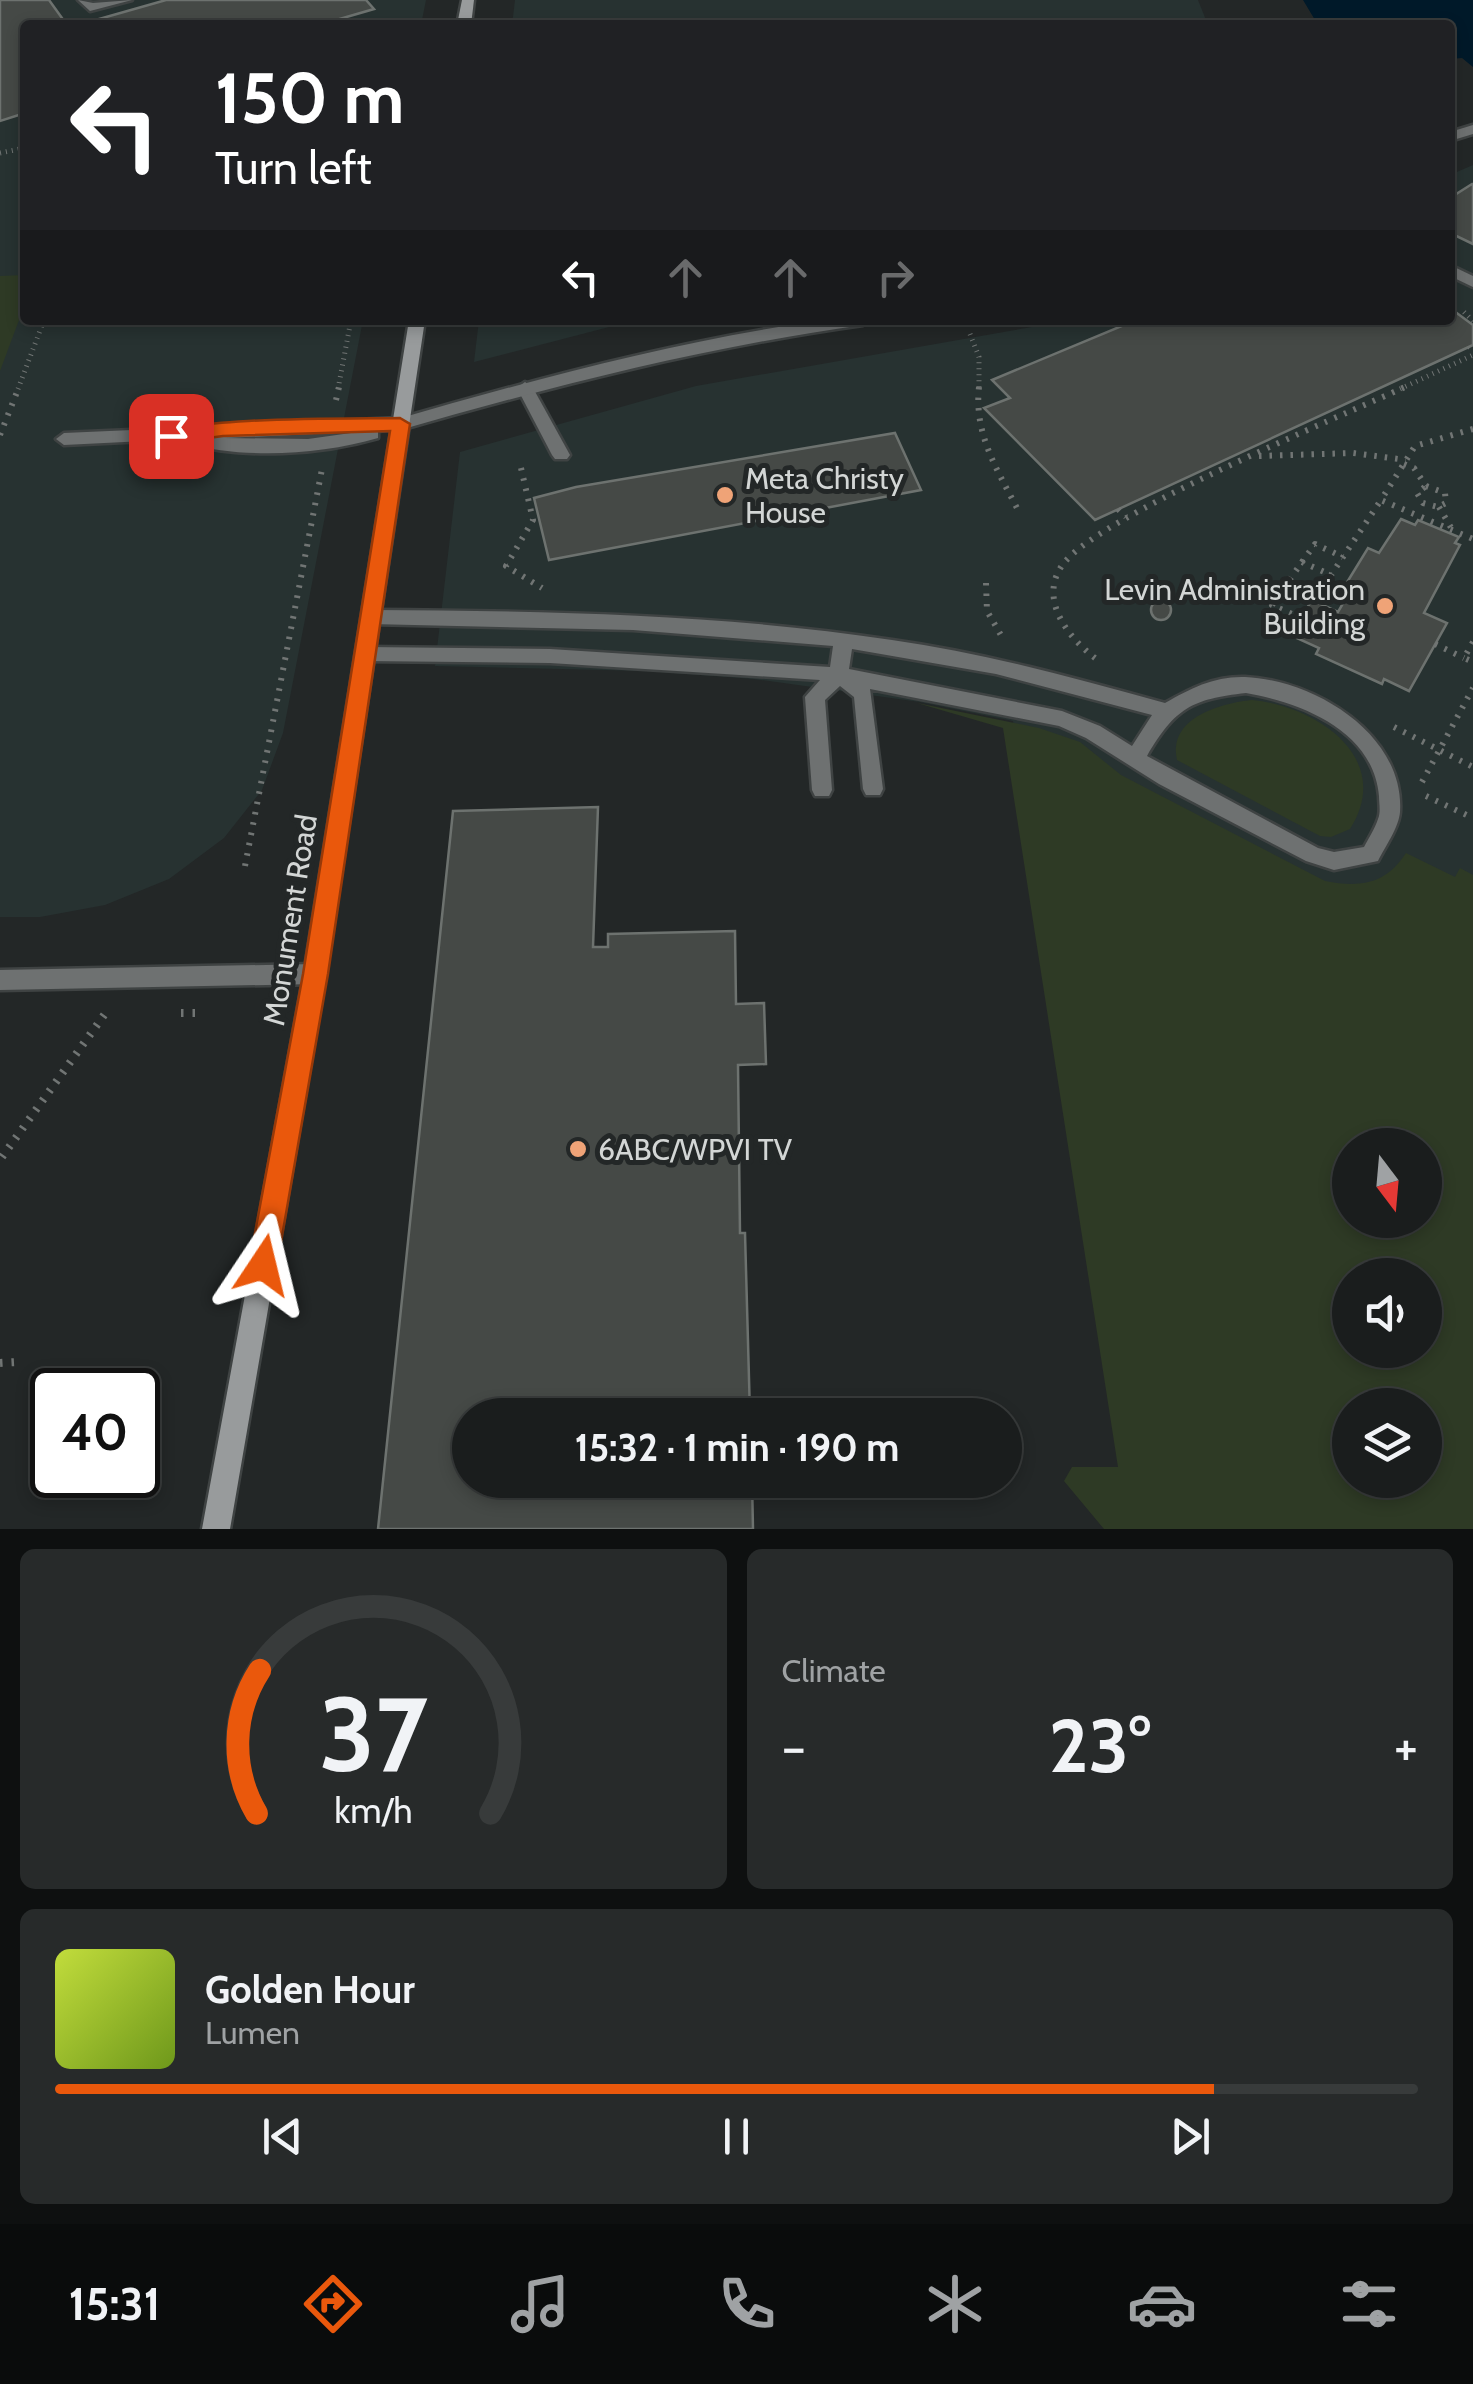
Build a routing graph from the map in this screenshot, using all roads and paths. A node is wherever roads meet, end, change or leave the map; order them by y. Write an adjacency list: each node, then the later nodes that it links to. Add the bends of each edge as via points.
1 (84, 0): 2 (street, via 90,8)
2 (126, 0)
3 (1464, 312): 4 (path)
4 (1473, 321)
5 (42, 325): 15 (path)
6 (351, 325): 12 (path)
7 (415, 325): 13 (street, Monument Road)
8 (832, 325): 11 (street, via 693,347)
9 (970, 334): 25 (path, via 983,362 982,434)
10 (1472, 351): 18 (path)
11 (526, 388): 13 (street); 17 (street)
12 (334, 408)
13 (400, 424): 16 (street, via 349,441); 34 (street, Monument Road)
14 (1473, 429): 19 (path, via 1421,442)
15 (0, 435)
16 (64, 439)
17 (561, 455)
18 (1257, 456): 19 (path, via 1370,451); 27 (path)
19 (1405, 462): 22 (path); 23 (path)
20 (333, 468): 56 (path, via 323,468)
21 (520, 468): 33 (path, via 533,520 506,566)
22 (1426, 486): 24 (path, via 1418,496); 24 (path, via 1447,496)
23 (1381, 500): 28 (path); 30 (path)
24 (1438, 507): 28 (path)
25 (1017, 508)
26 (1118, 509): 27 (path)
27 (1126, 517): 43 (path, via 1074,552 1054,588 1065,630)
28 (1453, 532): 29 (path)
29 (1473, 539)
30 (1344, 556): 31 (path, via 1315,544); 31 (path, via 1331,575)
31 (1302, 562): 35 (path, via 1272,604)
32 (986, 583): 37 (path, via 987,611)
33 (549, 592)
34 (371, 617): 36 (street, via 619,622); 40 (street, Monument Road)
35 (1301, 618)
36 (843, 641): 44 (street); 46 (street, via 1052,680)
37 (1008, 642)
38 (1473, 642): 41 (path)
39 (1435, 644): 41 (path)
40 (366, 654): 44 (street, via 626,659); 57 (street, Monument Road)
41 (1464, 658): 42 (path)
42 (1473, 662)
43 (1108, 665)
44 (839, 674): 49 (street, via 1062,719); 52 (street, via 863,694); 53 (street, via 815,697)
45 (1473, 688): 48 (path)
46 (1167, 711): 49 (street); 49 (street, via 1194,696 1250,686 1314,700 1363,738 1379,761 1388,784 1390,827 1371,855 1334,862)
47 (1378, 719): 48 (path)
48 (1439, 750): 50 (path); 51 (path)
49 (1136, 757)
50 (1473, 767)
51 (1422, 782)
52 (874, 789)
53 (822, 790)
54 (1426, 796): 55 (path)
55 (1473, 818)
56 (245, 866)
57 (315, 974): 58 (street); 63 (street, Monument Road)
58 (0, 980)
59 (108, 1010): 60 (path)
60 (2, 1157)
61 (0, 1362): 62 (path)
62 (18, 1362)
63 (216, 1529)

